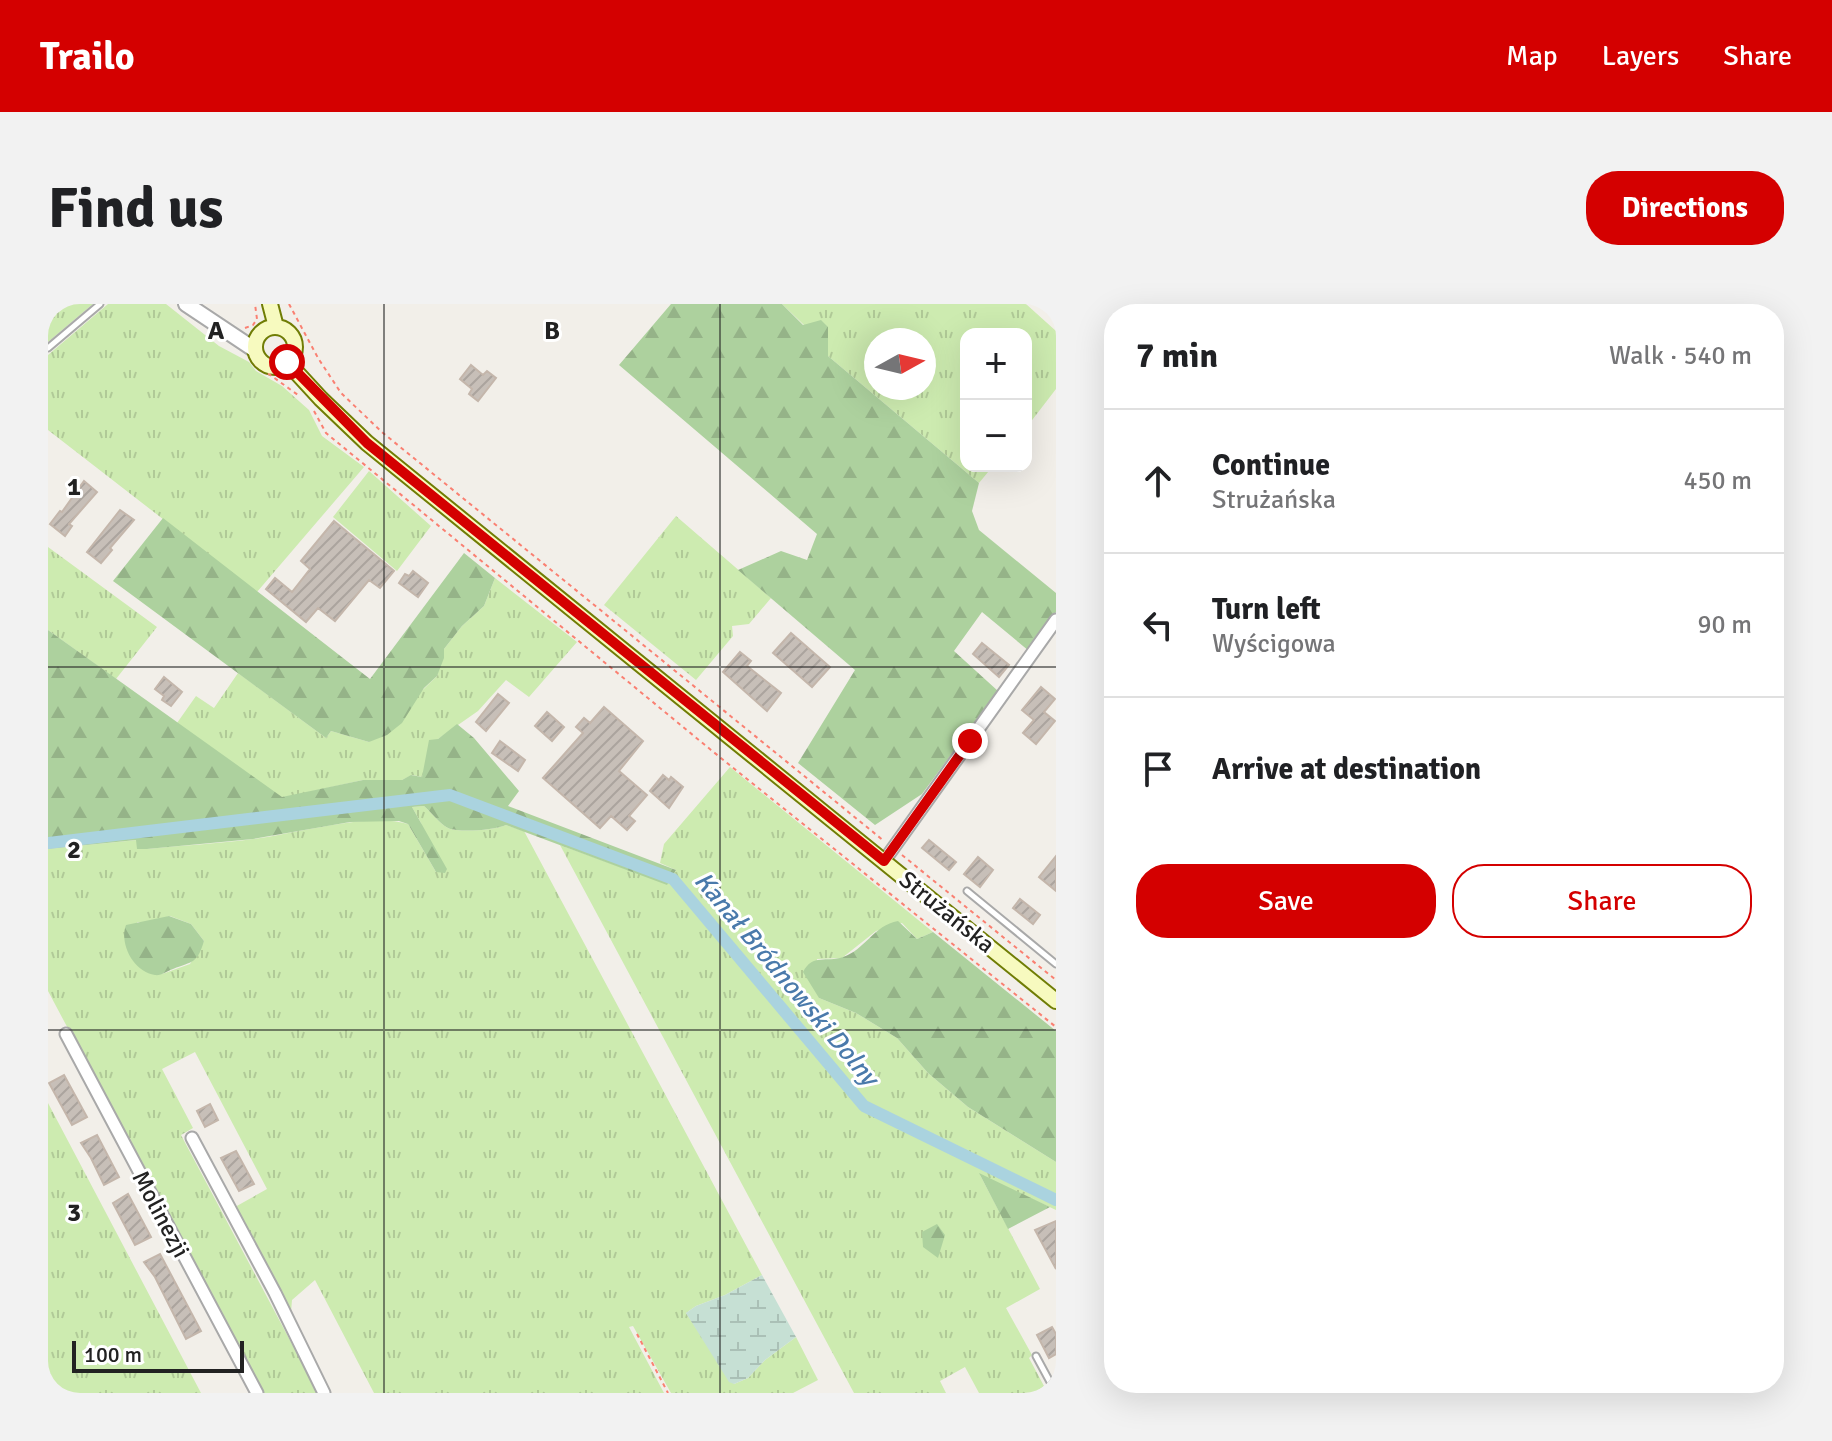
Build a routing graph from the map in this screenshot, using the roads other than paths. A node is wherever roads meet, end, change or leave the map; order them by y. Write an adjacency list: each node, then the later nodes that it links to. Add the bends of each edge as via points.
1 (100, 304): 5 (lane)
2 (186, 304): 6 (street)
3 (270, 304): 4 (main road)
4 (276, 327): 6 (main road, via 258,335); 7 (main road, via 286,330 294,342)
5 (48, 348)
6 (253, 354): 7 (main road, via 268,366)
7 (287, 362): 9 (main road, Strużańska, via 367,443)
8 (1056, 620): 9 (street)
9 (884, 861): 12 (main road, Strużańska)
10 (967, 891): 11 (lane)
11 (1056, 964)
12 (1056, 1001)
13 (66, 1034): 16 (street, Molinezji)
14 (192, 1138): 17 (street)
15 (1036, 1356): 18 (lane)
16 (257, 1393)
17 (324, 1393)
18 (1056, 1393)

